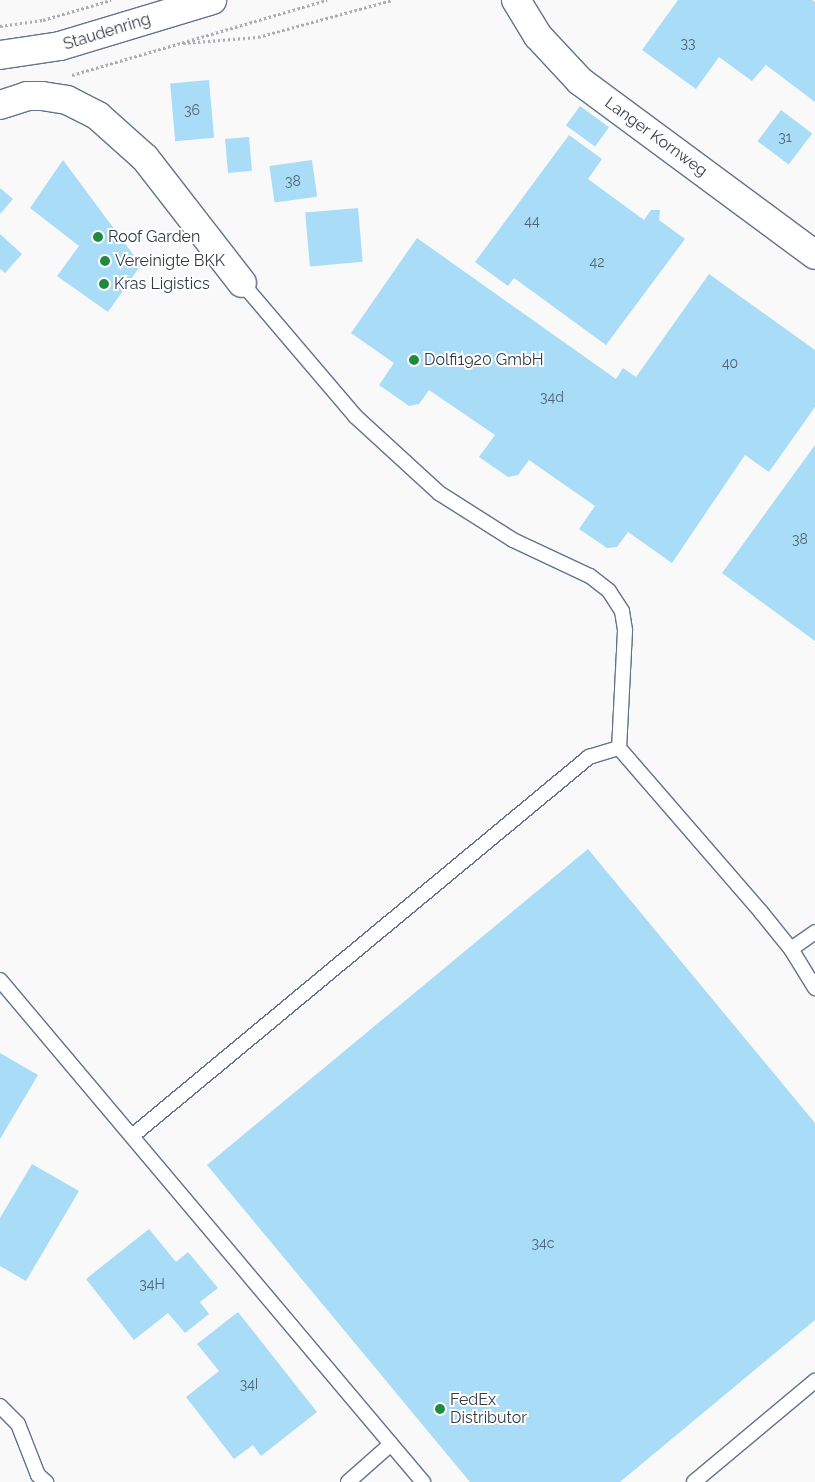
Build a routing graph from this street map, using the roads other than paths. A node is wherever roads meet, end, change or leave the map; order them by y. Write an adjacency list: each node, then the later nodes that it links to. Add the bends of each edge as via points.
1 (212, 0): 3 (street, Staudenring, via 60,46)
2 (516, 0): 5 (street, Langer Kornweg, via 538,36 580,81)
3 (0, 55)
4 (0, 105): 6 (street, via 26,96 42,96 66,100 98,116 145,158)
5 (815, 255)
6 (242, 283): 7 (lane, via 355,416 439,494 513,540 590,576 609,591 622,611 626,631)
7 (619, 748): 9 (lane); 12 (lane, via 589,757)
8 (815, 932): 9 (lane)
9 (791, 949): 10 (lane)
10 (814, 979)
11 (0, 980): 12 (lane)
12 (132, 1136): 15 (lane)
13 (815, 1381): 19 (lane)
14 (0, 1406): 16 (lane, via 18,1424 38,1475)
15 (392, 1444): 17 (lane); 18 (lane)
16 (46, 1482)
17 (348, 1482)
18 (423, 1482)
19 (694, 1482)

